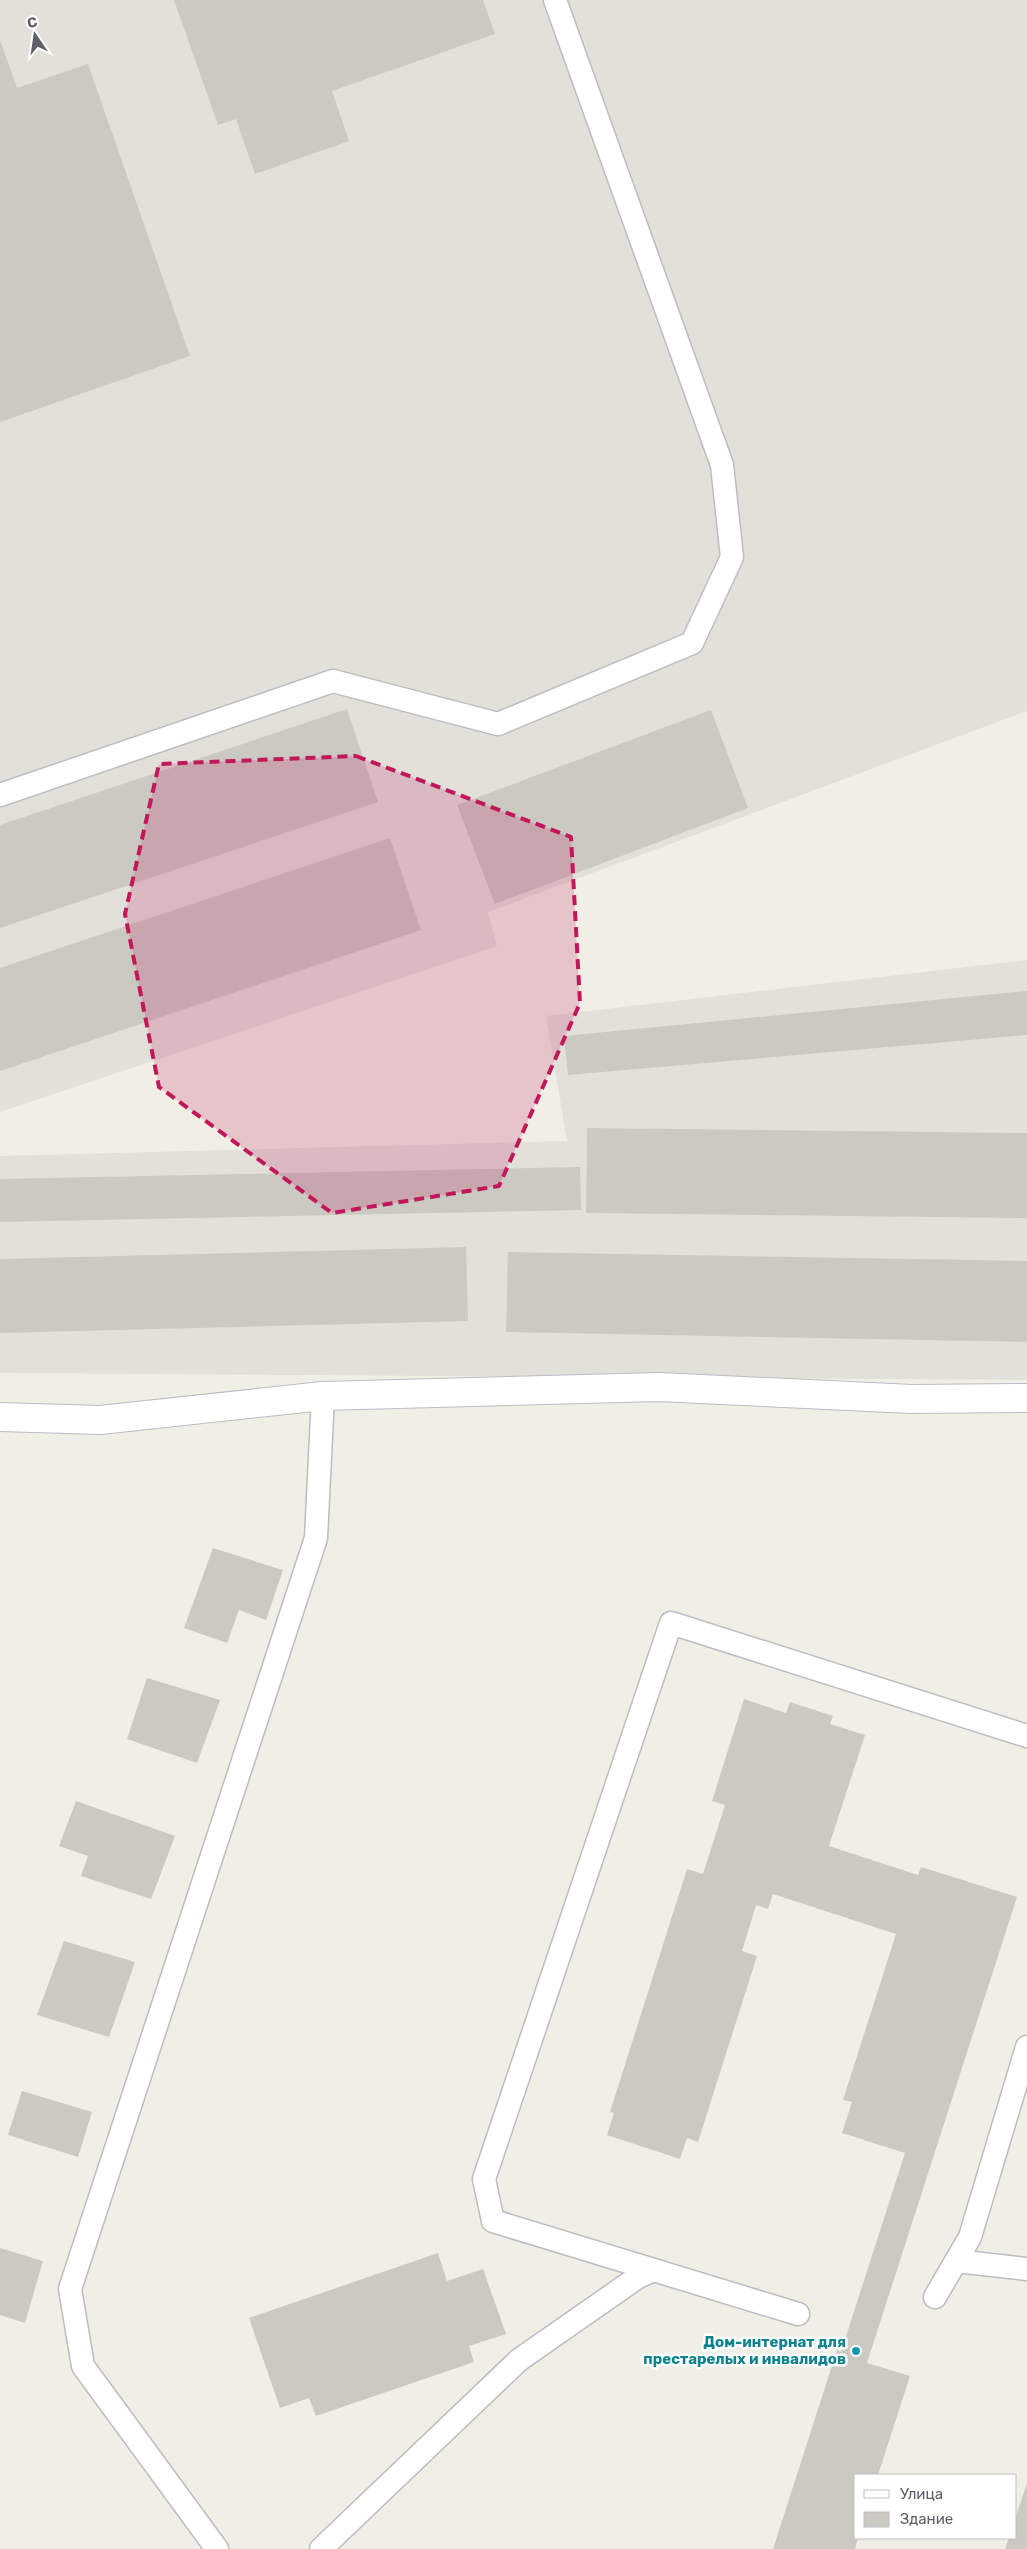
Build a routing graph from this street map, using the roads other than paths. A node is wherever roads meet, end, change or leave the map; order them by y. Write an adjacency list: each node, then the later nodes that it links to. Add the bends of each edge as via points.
1 (555, 0): 2 (lane, via 722,465 732,557 692,643 498,724 333,681)
2 (0, 795)
3 (323, 1396): 4 (street, via 658,1387 912,1398); 5 (street, via 100,1420); 13 (lane, via 316,1538 70,2289 83,2366)
4 (1027, 1398)
5 (0, 1417)
6 (1027, 1736): 10 (lane, via 671,1624 484,2180 493,2221)
7 (1027, 2047): 8 (lane, via 970,2236)
8 (956, 2261): 9 (lane); 11 (lane)
9 (1027, 2269)
10 (654, 2270): 12 (lane); 14 (lane, via 638,2277 519,2360)
11 (935, 2297)
12 (798, 2314)
13 (217, 2549)
14 (321, 2549)

